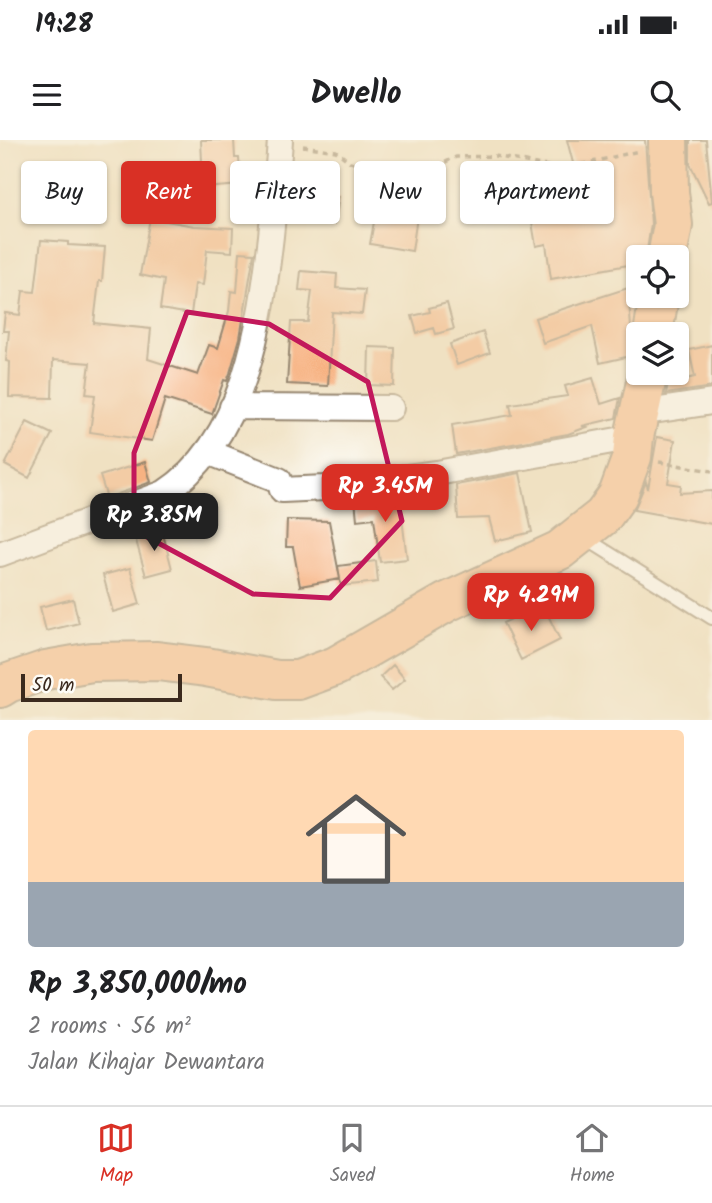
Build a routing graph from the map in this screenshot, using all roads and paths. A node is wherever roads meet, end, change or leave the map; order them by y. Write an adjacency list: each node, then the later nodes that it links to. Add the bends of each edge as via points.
1 (280, 140): 7 (street, via 261,319)
2 (294, 140): 3 (path, via 305,148 336,151 360,165 423,173 456,157 495,156 562,169)
3 (668, 142): 4 (main road, via 673,225)
4 (669, 245)
5 (646, 385): 9 (main road)
6 (712, 402): 9 (street)
7 (232, 407): 8 (street); 10 (street)
8 (391, 408)
9 (636, 436): 10 (street, via 437,473 313,490 282,490 279,480); 11 (path); 12 (main road, via 618,495)
10 (208, 452): 13 (street, via 164,493)
11 (712, 471)
12 (581, 535): 14 (lane); 15 (main road, via 539,561 447,602 336,666 298,680 120,660 46,670)
13 (0, 554)
14 (712, 618)
15 (0, 688)

